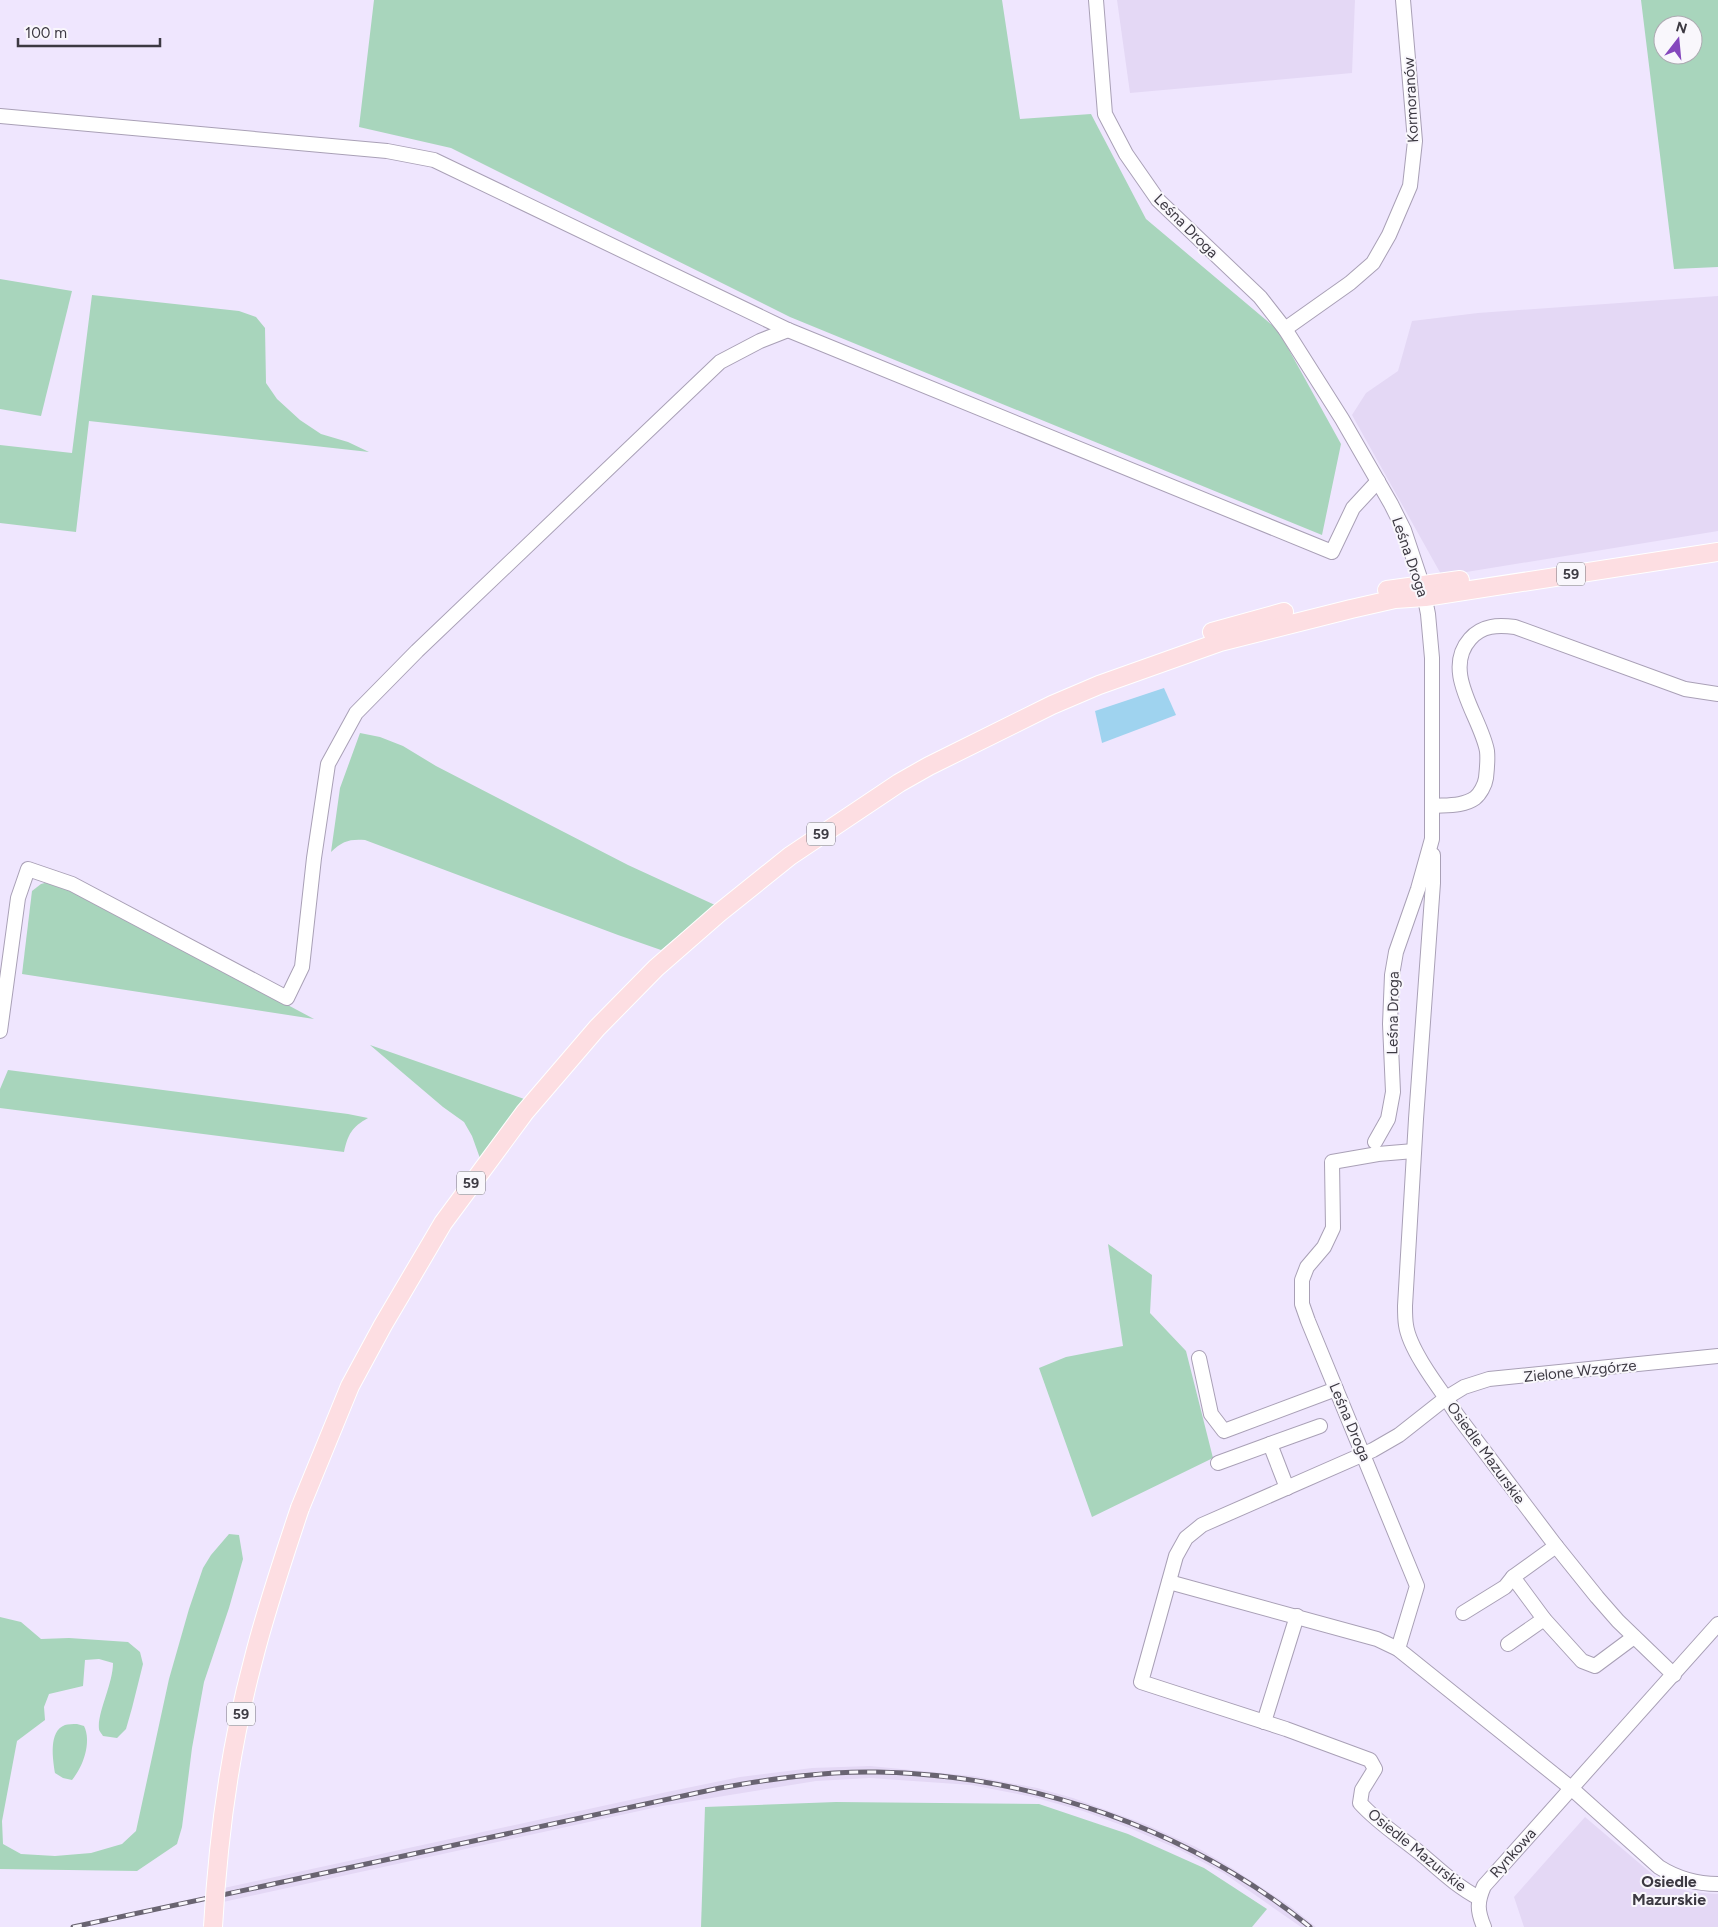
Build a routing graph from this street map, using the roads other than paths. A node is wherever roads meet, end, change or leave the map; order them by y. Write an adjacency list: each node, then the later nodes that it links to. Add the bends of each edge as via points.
1 (1096, 0): 4 (street, Leśna Droga, via 1105,114 1126,154 1158,200 1260,297)
2 (1403, 0): 4 (street, Kormoranów, via 1415,140 1410,186 1373,263)
3 (0, 116): 5 (street, via 387,152 434,160)
4 (1286, 329): 6 (street, Leśna Droga)
5 (788, 330): 6 (street, via 1332,552 1353,508); 13 (street, via 720,362 431,637 356,713 328,764 302,967 287,998 72,884 28,869 18,898)
6 (1378, 481): 9 (street, Leśna Droga, via 1404,530)
7 (1718, 541): 9 (main road, 59, via 1456,581)
8 (1718, 552): 9 (main road, 59)
9 (1423, 591): 11 (street, Leśna Droga, via 1432,658); 40 (main road, 59, bridge, via 1220,642 1159,663 1052,705 929,766 790,856 656,968 597,1028 489,1158 443,1223 350,1386 300,1508 266,1612 245,1691 228,1788)
10 (1718, 694): 11 (street, via 1685,689 1515,627 1498,625 1477,631 1464,646 1459,660 1460,676 1487,751 1485,784 1475,798 1461,804)
11 (1434, 806): 12 (street, Leśna Droga)
12 (1432, 839): 14 (street, Leśna Droga, via 1396,952 1390,1024 1394,1092 1388,1119); 15 (street, via 1433,883)
13 (0, 1031)
14 (1374, 1142)
15 (1414, 1151): 18 (street, Leśna Droga, via 1332,1162 1333,1228 1324,1247 1307,1267 1301,1293 1308,1321); 19 (street, via 1406,1327)
16 (1718, 1356): 19 (street, Zielone Wzgórze, via 1489,1379 1464,1387)
17 (1199, 1358): 18 (street, via 1212,1414 1224,1431)
18 (1336, 1389): 22 (street, Leśna Droga)
19 (1446, 1398): 22 (street, Osiedle Mazurskie, via 1399,1435); 25 (street, Osiedle Mazurskie)
20 (1320, 1426): 21 (street)
21 (1270, 1444): 23 (street); 24 (street)
22 (1363, 1455): 24 (street, Osiedle Mazurskie); 34 (street, Leśna Droga, via 1417,1586)
23 (1218, 1462)
24 (1286, 1488): 27 (street, Osiedle Mazurskie, via 1202,1525 1186,1538 1176,1556)
25 (1556, 1546): 26 (street); 32 (street, Osiedle Mazurskie)
26 (1513, 1577): 28 (street, via 1505,1587); 30 (street)
27 (1169, 1582): 29 (street); 36 (street, Osiedle Mazurskie, via 1141,1682)
28 (1463, 1613)
29 (1298, 1616): 34 (street, via 1377,1639); 36 (street)
30 (1544, 1620): 32 (street, via 1582,1661 1594,1666); 33 (street)
31 (1718, 1624): 35 (street, Rynkowa)
32 (1634, 1637): 35 (street, Osiedle Mazurskie)
33 (1508, 1644)
34 (1398, 1649): 37 (street)
35 (1674, 1675): 37 (street, Rynkowa)
36 (1264, 1722): 39 (street, Osiedle Mazurskie, via 1370,1760 1376,1769 1362,1790 1360,1803 1386,1829 1463,1890)
37 (1571, 1788): 38 (street, via 1659,1867 1689,1881); 39 (street, Rynkowa, via 1484,1886)
38 (1718, 1884)
39 (1479, 1898): 41 (street, via 1478,1910)
40 (213, 1927)
41 (1484, 1927)

